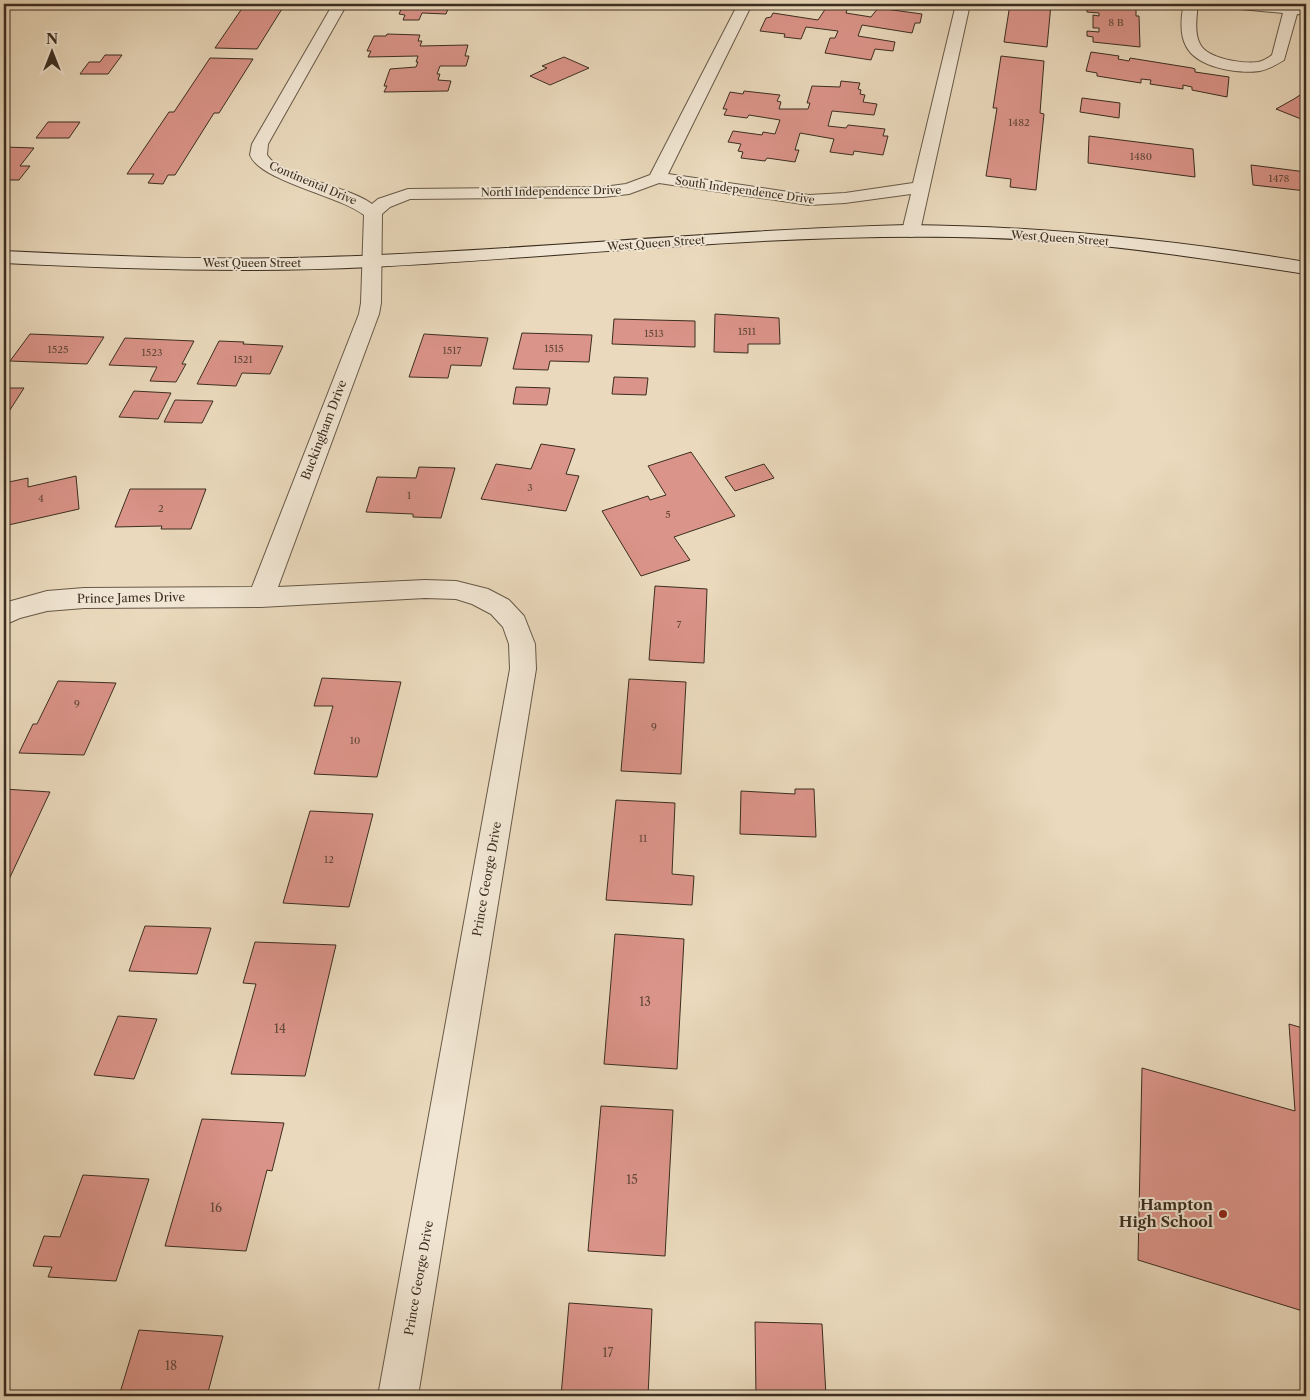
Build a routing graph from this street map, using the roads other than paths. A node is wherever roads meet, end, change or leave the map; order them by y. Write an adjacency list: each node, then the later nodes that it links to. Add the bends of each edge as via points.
1 (340, 4): 10 (street, Continental Drive, via 258,152 260,159 275,170 354,200)
2 (745, 4): 8 (street)
3 (963, 4): 9 (street)
4 (1200, 4): 6 (street, via 1190,8 1188,20 1194,47 1203,56 1234,66 1262,66 1279,57)
5 (1230, 4): 6 (street)
6 (1291, 9): 7 (street)
7 (1306, 12)
8 (657, 178): 9 (street, South Independence Drive, via 809,200); 10 (street, North Independence Drive, via 629,189 603,192 408,194 384,203)
9 (922, 187): 11 (street)
10 (373, 213): 13 (street)
11 (911, 231): 13 (street, West Queen Street, via 770,236); 14 (street, West Queen Street, via 1107,240)
12 (4, 257): 13 (street, West Queen Street, via 190,264)
13 (372, 261): 15 (street, Buckingham Drive, via 368,314)
14 (1306, 268)
15 (261, 597): 16 (street, Prince James Drive, via 84,598 47,601); 17 (street, Prince George Drive, via 456,590 479,596 500,607 515,623 522,644 523,669)
16 (4, 615)
17 (398, 1396)

